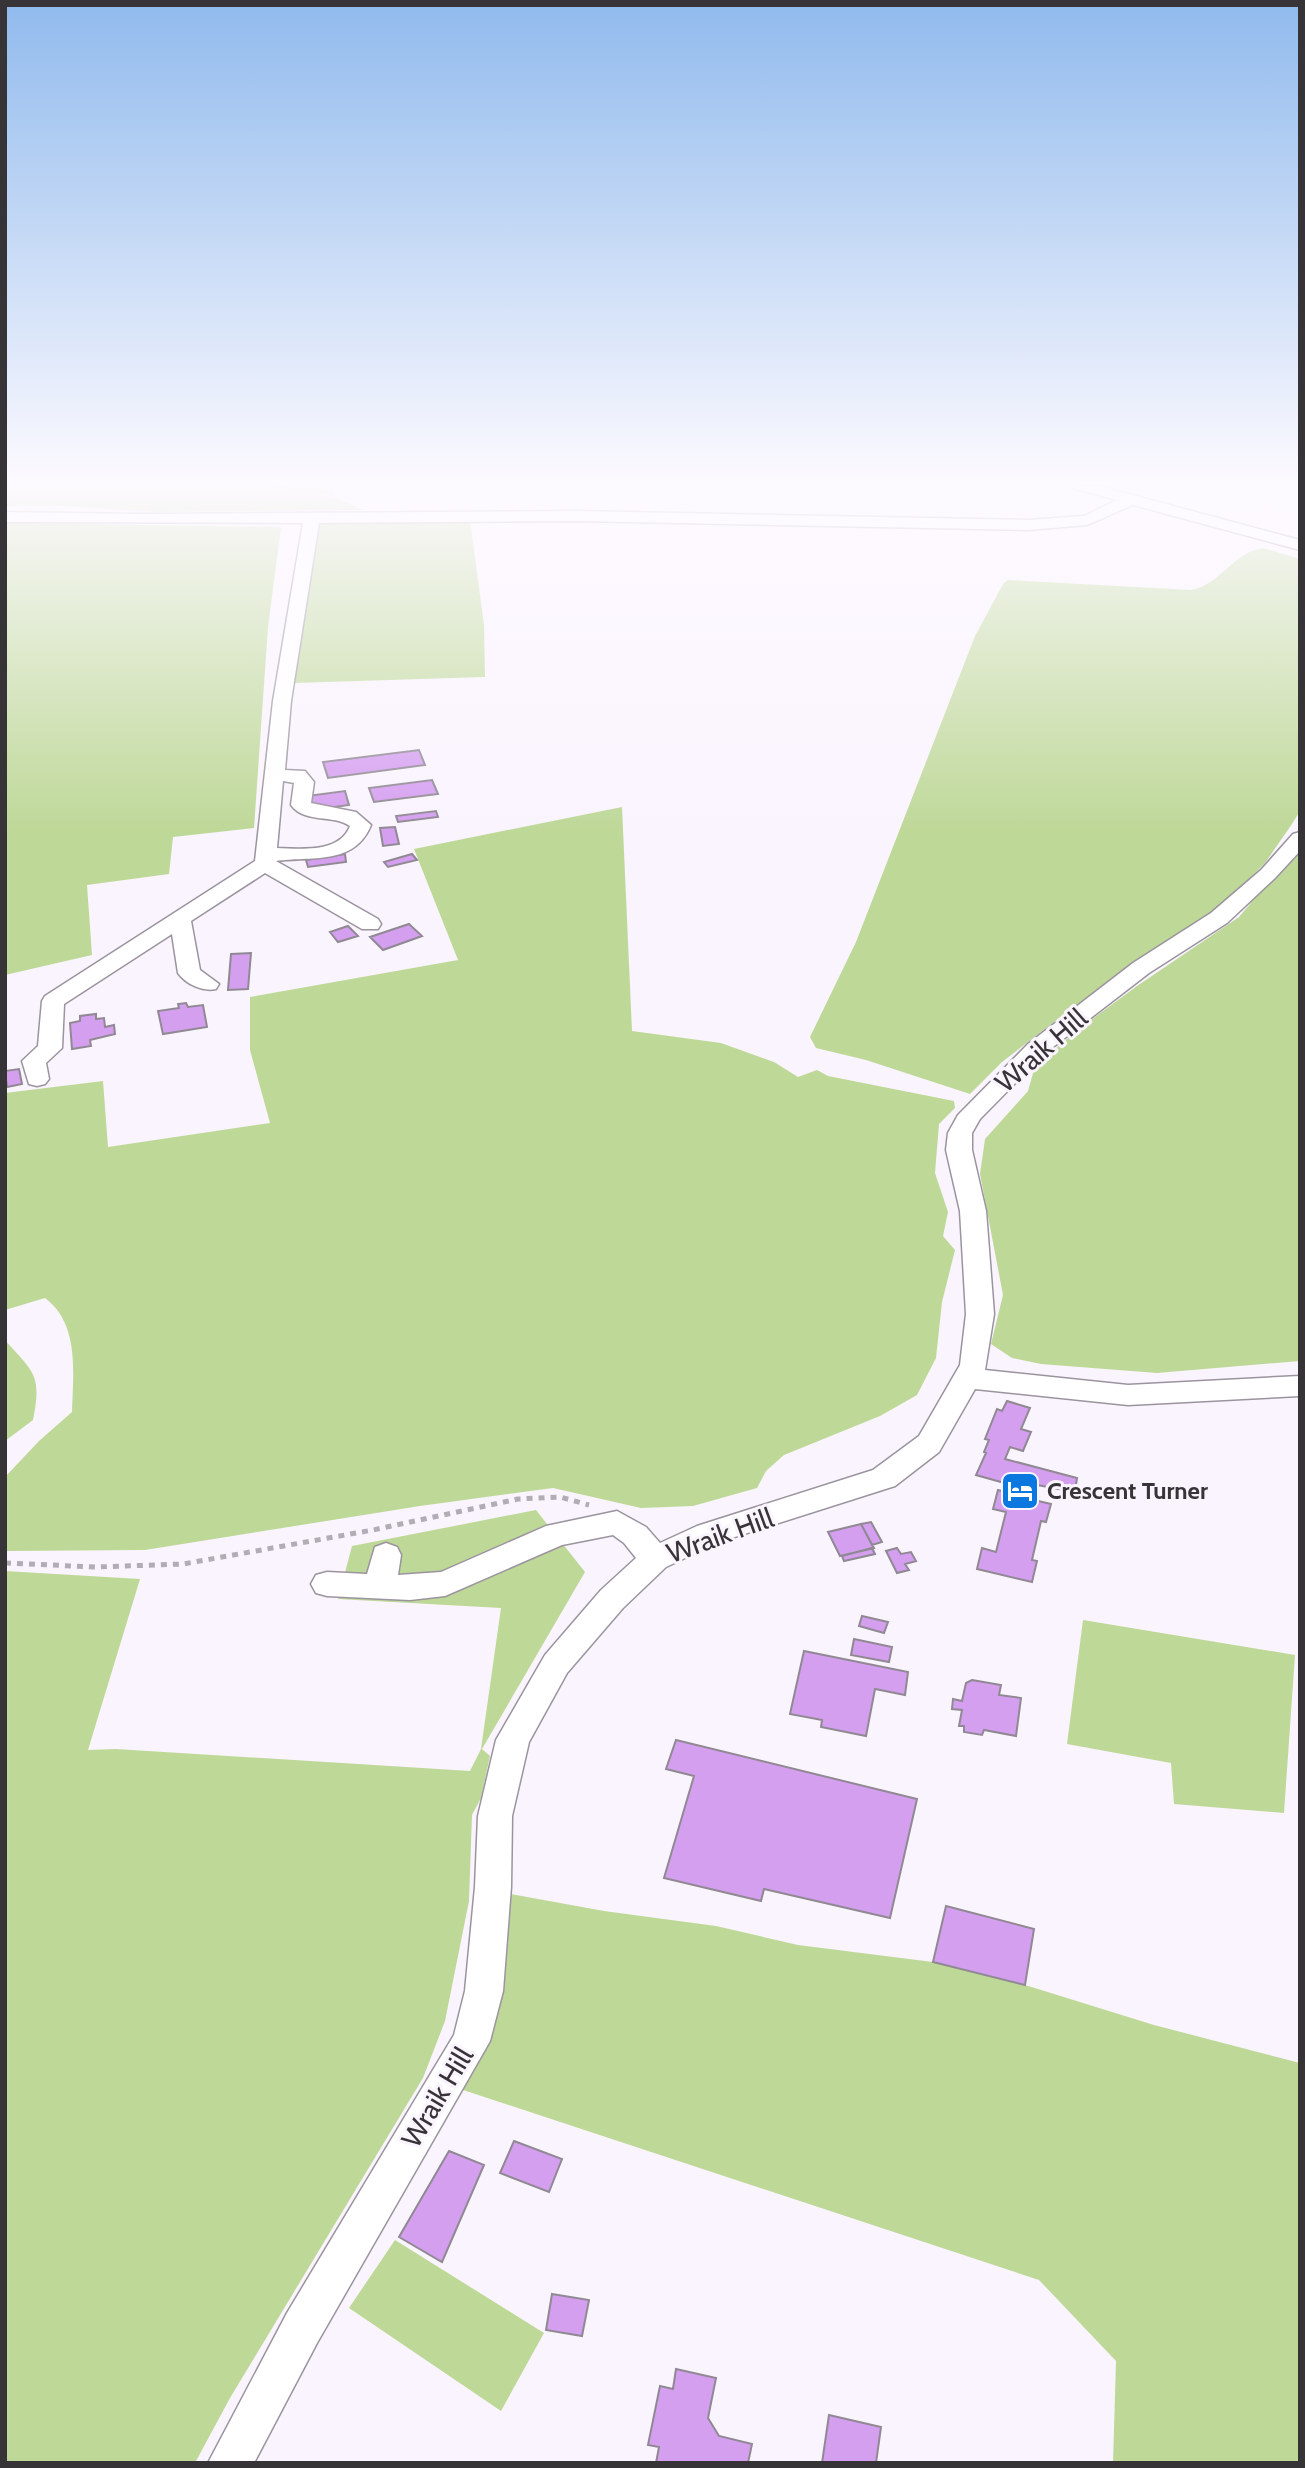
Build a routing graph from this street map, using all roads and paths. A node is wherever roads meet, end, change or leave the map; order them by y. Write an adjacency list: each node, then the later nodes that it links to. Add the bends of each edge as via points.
1 (295, 601): 2 (street)
2 (274, 776): 4 (street); 4 (lane, via 298,775 304,782 301,805 308,811 353,816 361,825 360,835 351,843)
3 (1300, 838): 10 (street, Wraik Hill, via 1219,918 1141,968 1036,1049 970,1115 959,1150 973,1211 980,1314)
4 (266, 859): 5 (street); 6 (street)
5 (180, 919): 7 (street, via 189,974); 8 (street, via 53,1001 50,1048 34,1061)
6 (370, 924)
7 (208, 984)
8 (37, 1079)
9 (1300, 1369): 10 (street, via 1163,1380)
10 (970, 1372): 11 (street, via 1128,1395); 14 (street, Wraik Hill, via 929,1444 884,1478 708,1534)
11 (1300, 1386)
12 (617, 1523): 14 (lane, via 635,1535); 15 (path, via 590,1505 560,1497 518,1499 183,1564); 17 (street, via 557,1534 445,1584)
13 (386, 1555): 17 (street)
14 (655, 1559): 18 (street, Wraik Hill, via 612,1599 556,1664 513,1740 495,1816 484,1991 471,2041 308,2316)
15 (5, 1563)
16 (327, 1584): 17 (street)
17 (381, 1587)
18 (230, 2463)

